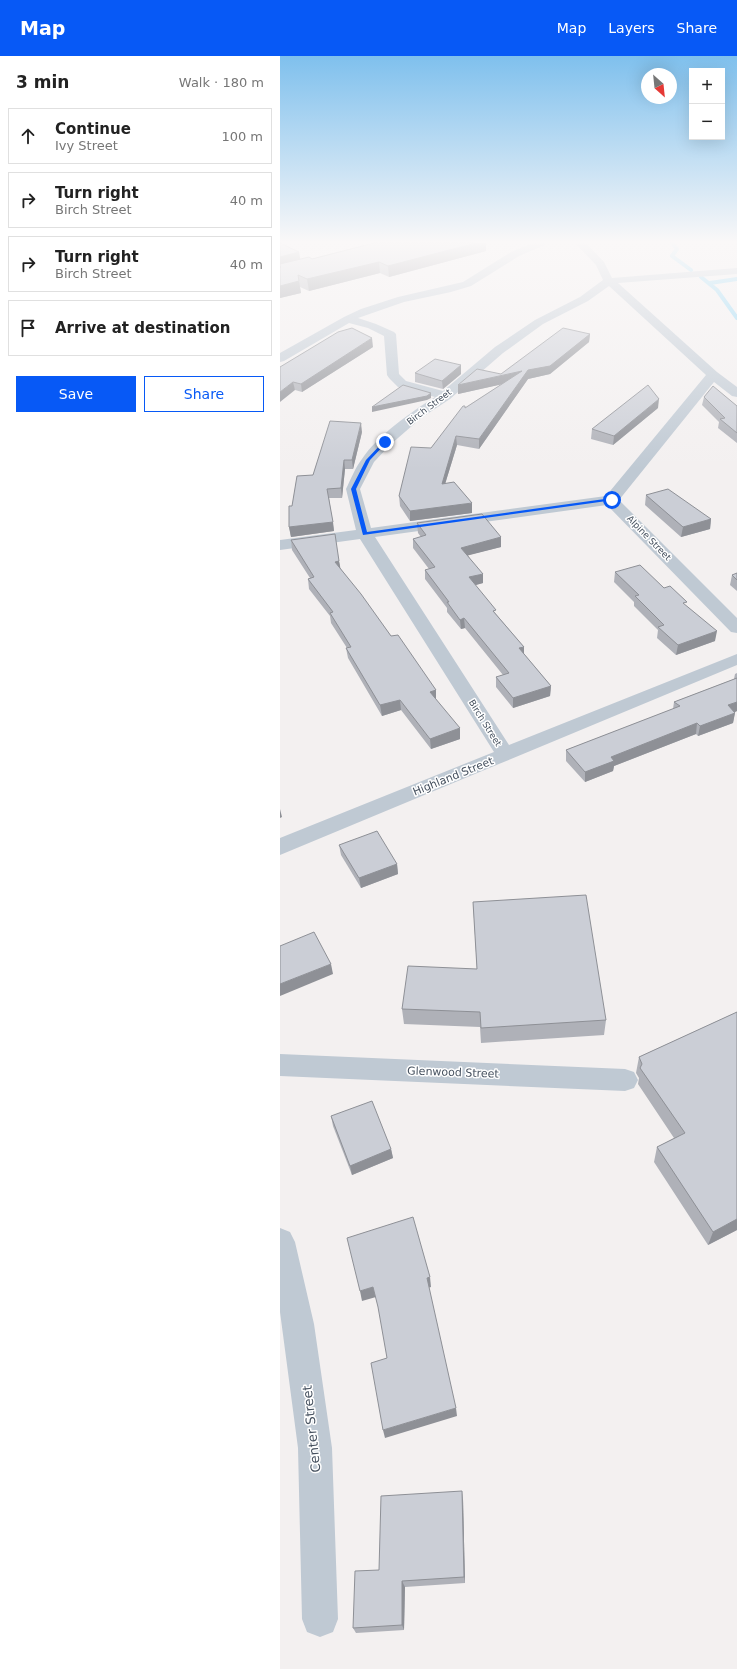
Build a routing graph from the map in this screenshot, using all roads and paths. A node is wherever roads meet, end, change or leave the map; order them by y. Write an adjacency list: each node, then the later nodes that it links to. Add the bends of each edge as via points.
1 (348, 318): 4 (street); 7 (street, via 390,334 393,376 402,384)
2 (547, 318): 7 (street, Birch Street, via 499,350)
3 (651, 318): 5 (street)
4 (280, 358)
5 (713, 374): 6 (street); 8 (street)
6 (737, 393)
7 (445, 396): 9 (street, Birch Street, via 416,415 368,460 353,489)
8 (612, 500): 9 (street); 11 (street, Alpine Street)
9 (365, 534): 10 (street); 13 (street, Birch Street)
10 (280, 545)
11 (734, 625)
12 (737, 659): 13 (street, Highland Street)
13 (505, 754): 14 (street, Highland Street)
14 (280, 847)
15 (280, 1065): 16 (street, Glenwood Street)
16 (625, 1080)
17 (280, 1242): 18 (street, Center Street, via 298,1324 315,1448)
18 (320, 1619)

